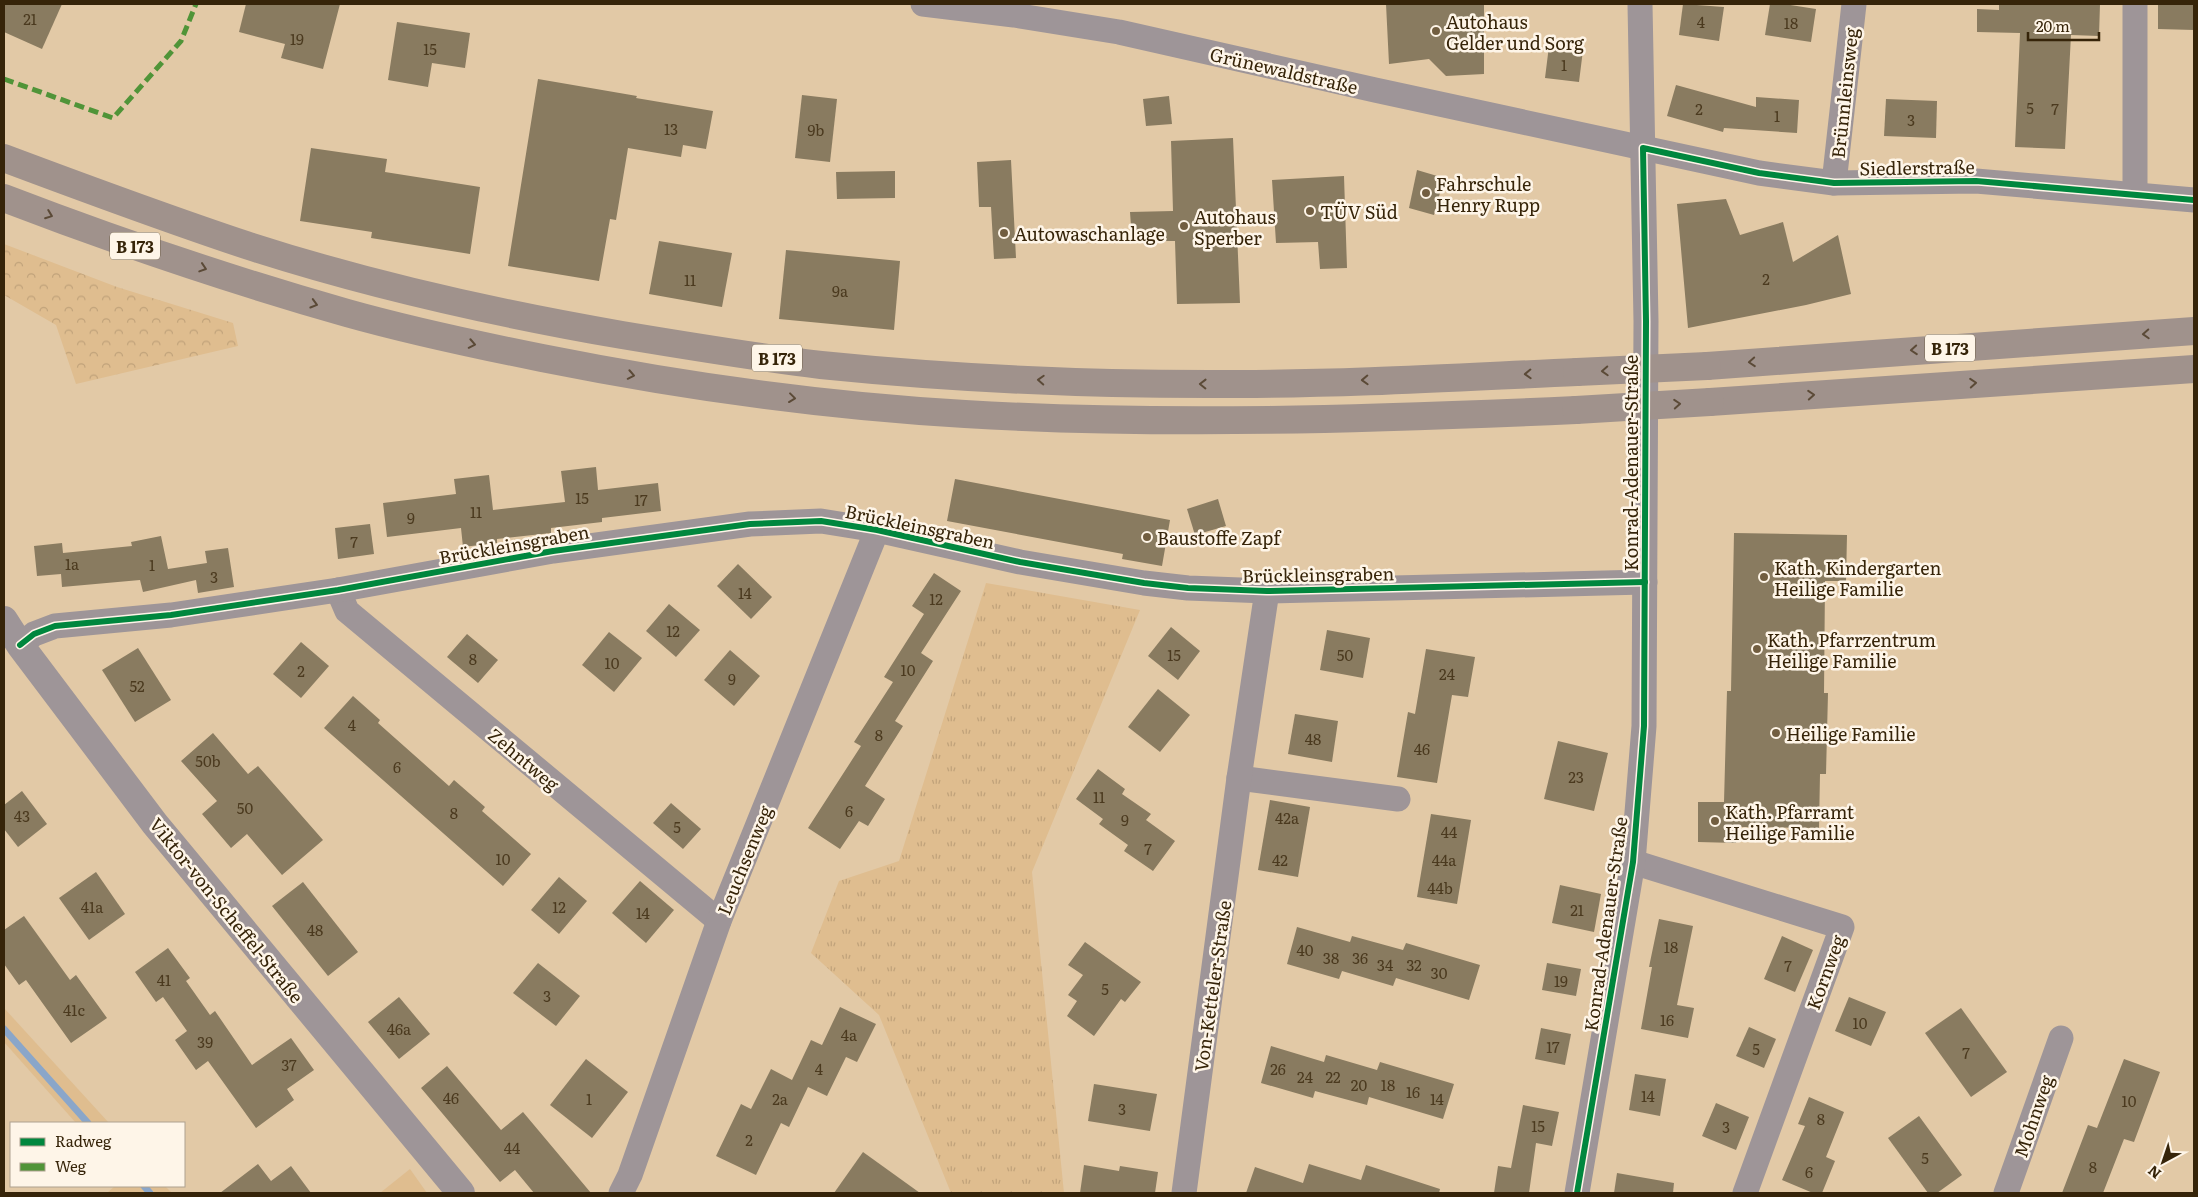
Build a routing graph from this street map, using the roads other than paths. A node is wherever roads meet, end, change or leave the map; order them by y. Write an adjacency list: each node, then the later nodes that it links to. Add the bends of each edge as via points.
1 (923, 4): 5 (street, Grünewaldstraße, via 1014,14 1120,32)
2 (1640, 4): 5 (street, Konrad-Adenauer-Straße)
3 (1854, 4): 7 (street, Brünnleinsweg)
4 (2135, 4): 8 (street)
5 (1643, 148): 7 (street, Siedlerstraße, via 1759,173); 14 (street, Konrad-Adenauer-Straße)
6 (4, 158): 11 (highway, B 173, one-way to 6, bridge, via 1706,366 1241,384 1141,384 955,375 820,364 665,342 442,300 248,246)
7 (1834, 183): 8 (street, Siedlerstraße, via 1976,181)
8 (2135, 193): 10 (street, Siedlerstraße)
9 (4, 198): 12 (highway, B 173, one-way to 12, bridge, via 268,290 446,338 679,384 934,412 1088,419 1222,420 1576,410)
10 (2194, 200)
11 (2194, 332)
12 (2194, 369)
13 (877, 530): 15 (street, Brückleinsgraben, via 821,521 750,524 553,551); 16 (street, Brückleinsgraben, via 1020,562 1144,583); 22 (street, Leuchsenweg)
14 (1645, 582): 16 (street, Brückleinsgraben); 21 (street, Konrad-Adenauer-Straße, via 1644,726)
15 (338, 590): 18 (street, Brückleinsgraben, via 171,615 55,626 34,634); 22 (street, Zehntweg, via 347,612)
16 (1267, 591): 19 (street, Von-Ketteler-Straße)
17 (4, 620): 18 (street, Viktor-von-Scheffel-Straße)
18 (20, 645): 24 (street, Viktor-von-Scheffel-Straße, via 155,824)
19 (1239, 778): 20 (street); 26 (street, Von-Ketteler-Straße)
20 (1398, 799)
21 (1633, 862): 27 (street, Konrad-Adenauer-Straße); 28 (street, Kornweg, via 1842,927)
22 (719, 921): 25 (street, Leuchsenweg)
23 (2061, 1038): 29 (street, Mohnweg)
24 (461, 1193)
25 (622, 1193)
26 (1184, 1193)
27 (1577, 1193)
28 (1745, 1193)
29 (2006, 1193)

